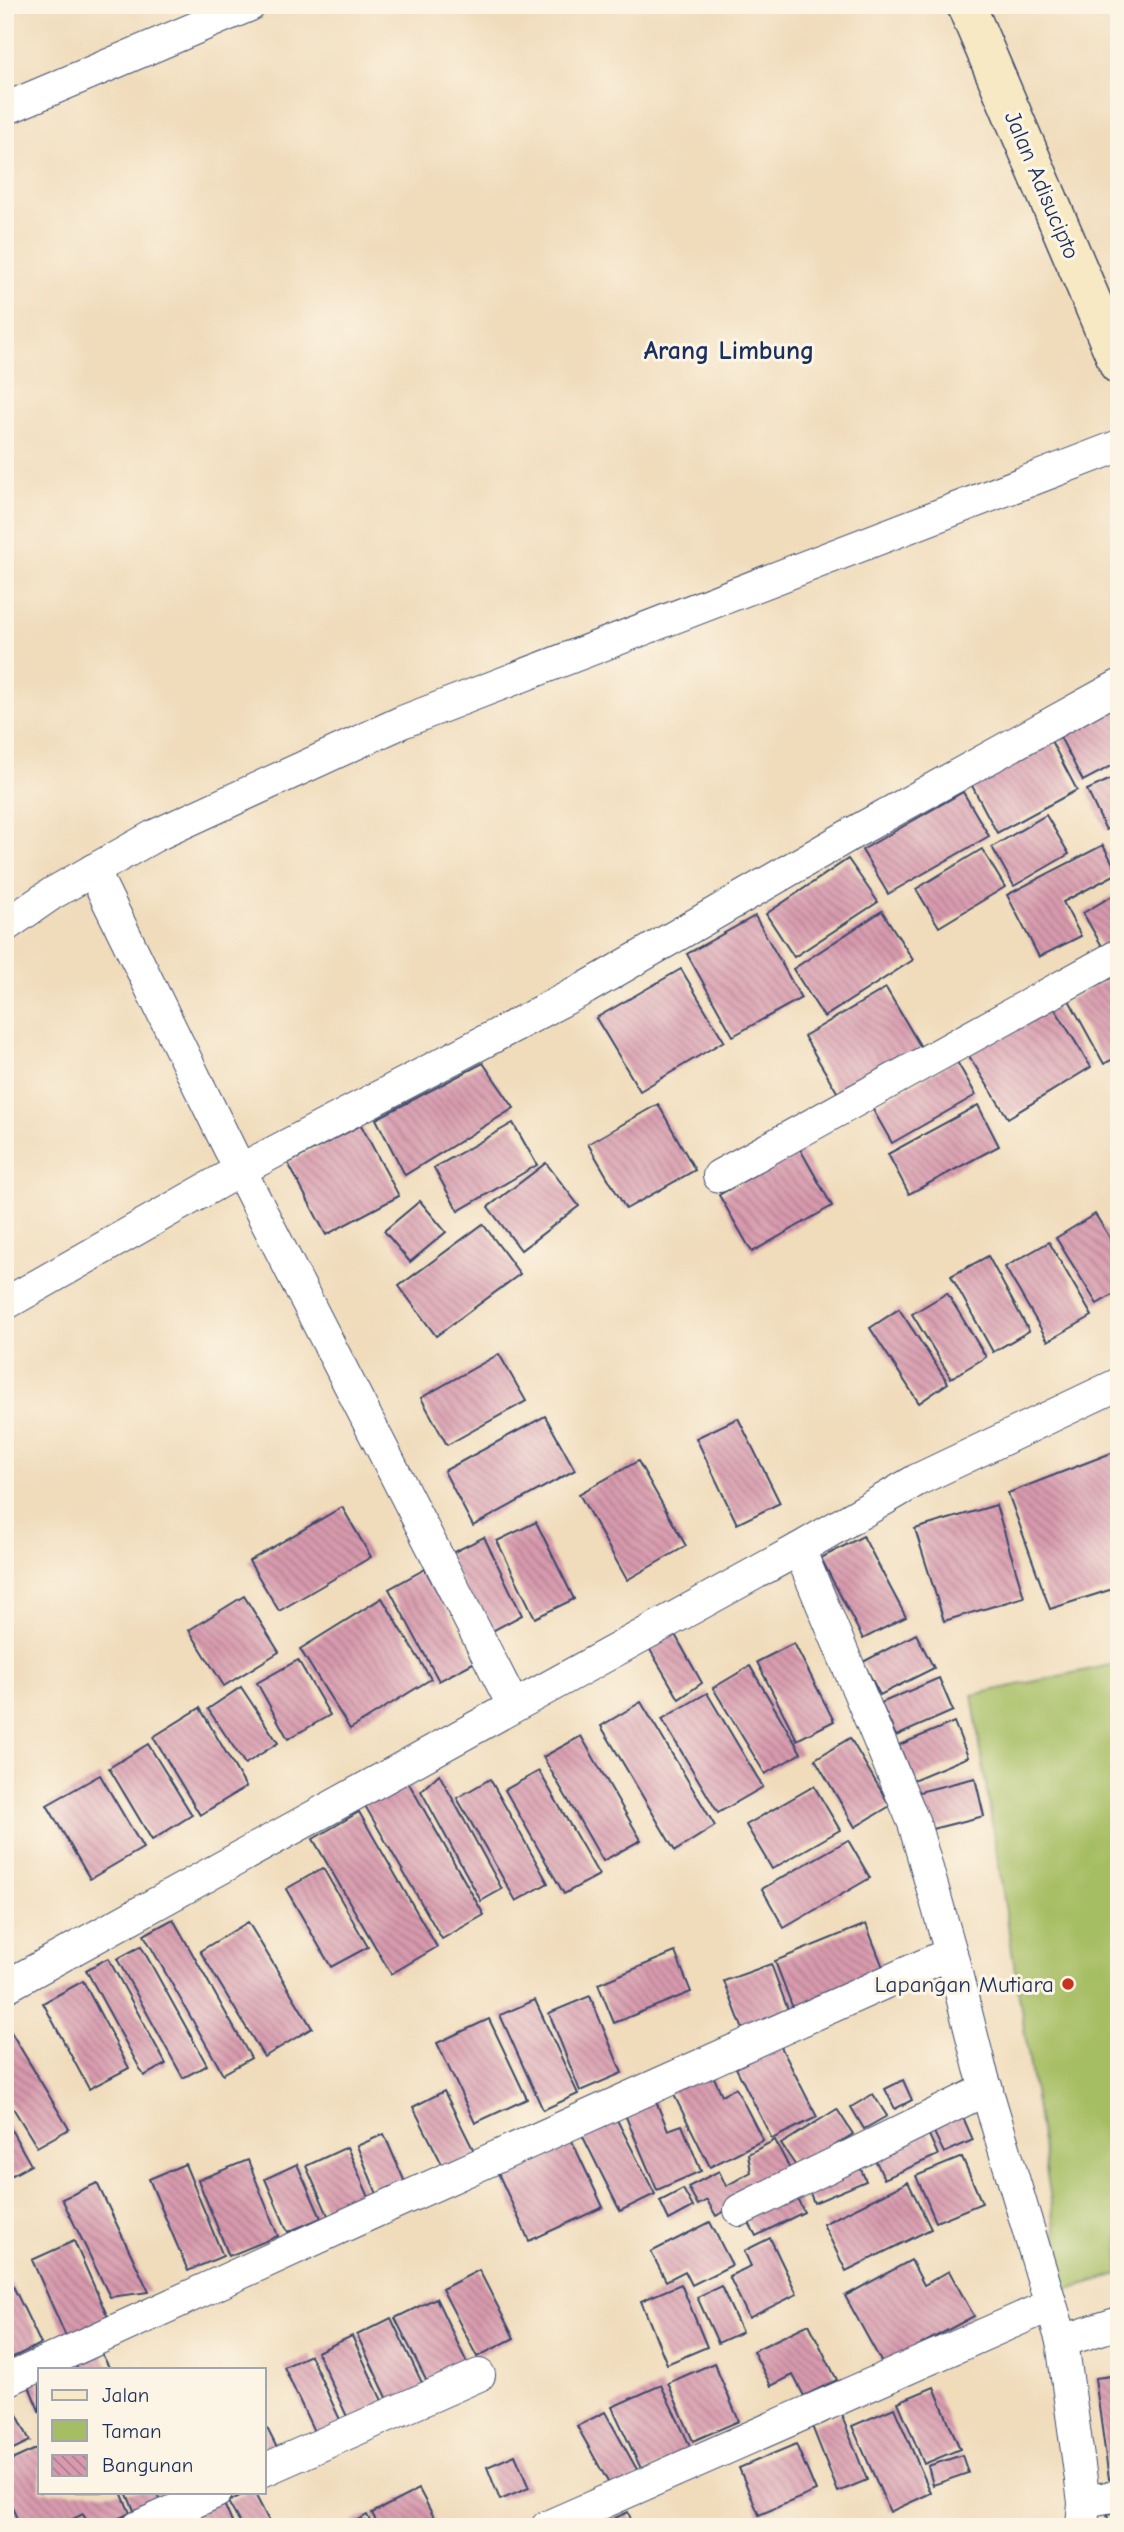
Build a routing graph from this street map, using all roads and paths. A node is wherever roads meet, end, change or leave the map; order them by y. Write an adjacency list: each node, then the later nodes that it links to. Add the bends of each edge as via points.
1 (250, 5): 3 (street)
2 (966, 5): 4 (main road, Jalan Adisucipto)
3 (5, 109)
4 (1109, 313): 5 (main road, Jalan Adisucipto)
5 (1119, 365)
6 (1119, 446): 8 (street, via 402,722 154,836)
7 (1119, 686): 11 (street, via 586,988)
8 (93, 870): 9 (street); 11 (street)
9 (5, 926)
10 (1119, 955): 12 (street)
11 (240, 1170): 13 (street); 16 (street)
12 (719, 1176)
13 (5, 1304)
14 (1119, 1384): 15 (street, via 917,1479)
15 (799, 1549): 16 (street); 17 (street, via 914,1823)
16 (513, 1705): 18 (street)
17 (951, 1953): 19 (street); 25 (street)
18 (5, 1987)
19 (987, 2089): 20 (street); 21 (street)
20 (740, 2210)
21 (1051, 2305): 23 (street); 31 (street)
22 (1119, 2322): 23 (street)
23 (1062, 2341): 29 (street)
24 (479, 2375): 26 (street)
25 (5, 2382)
26 (266, 2469)
27 (212, 2494): 30 (street)
28 (1119, 2496): 29 (street)
29 (1083, 2515)
30 (138, 2527)
31 (547, 2527)

